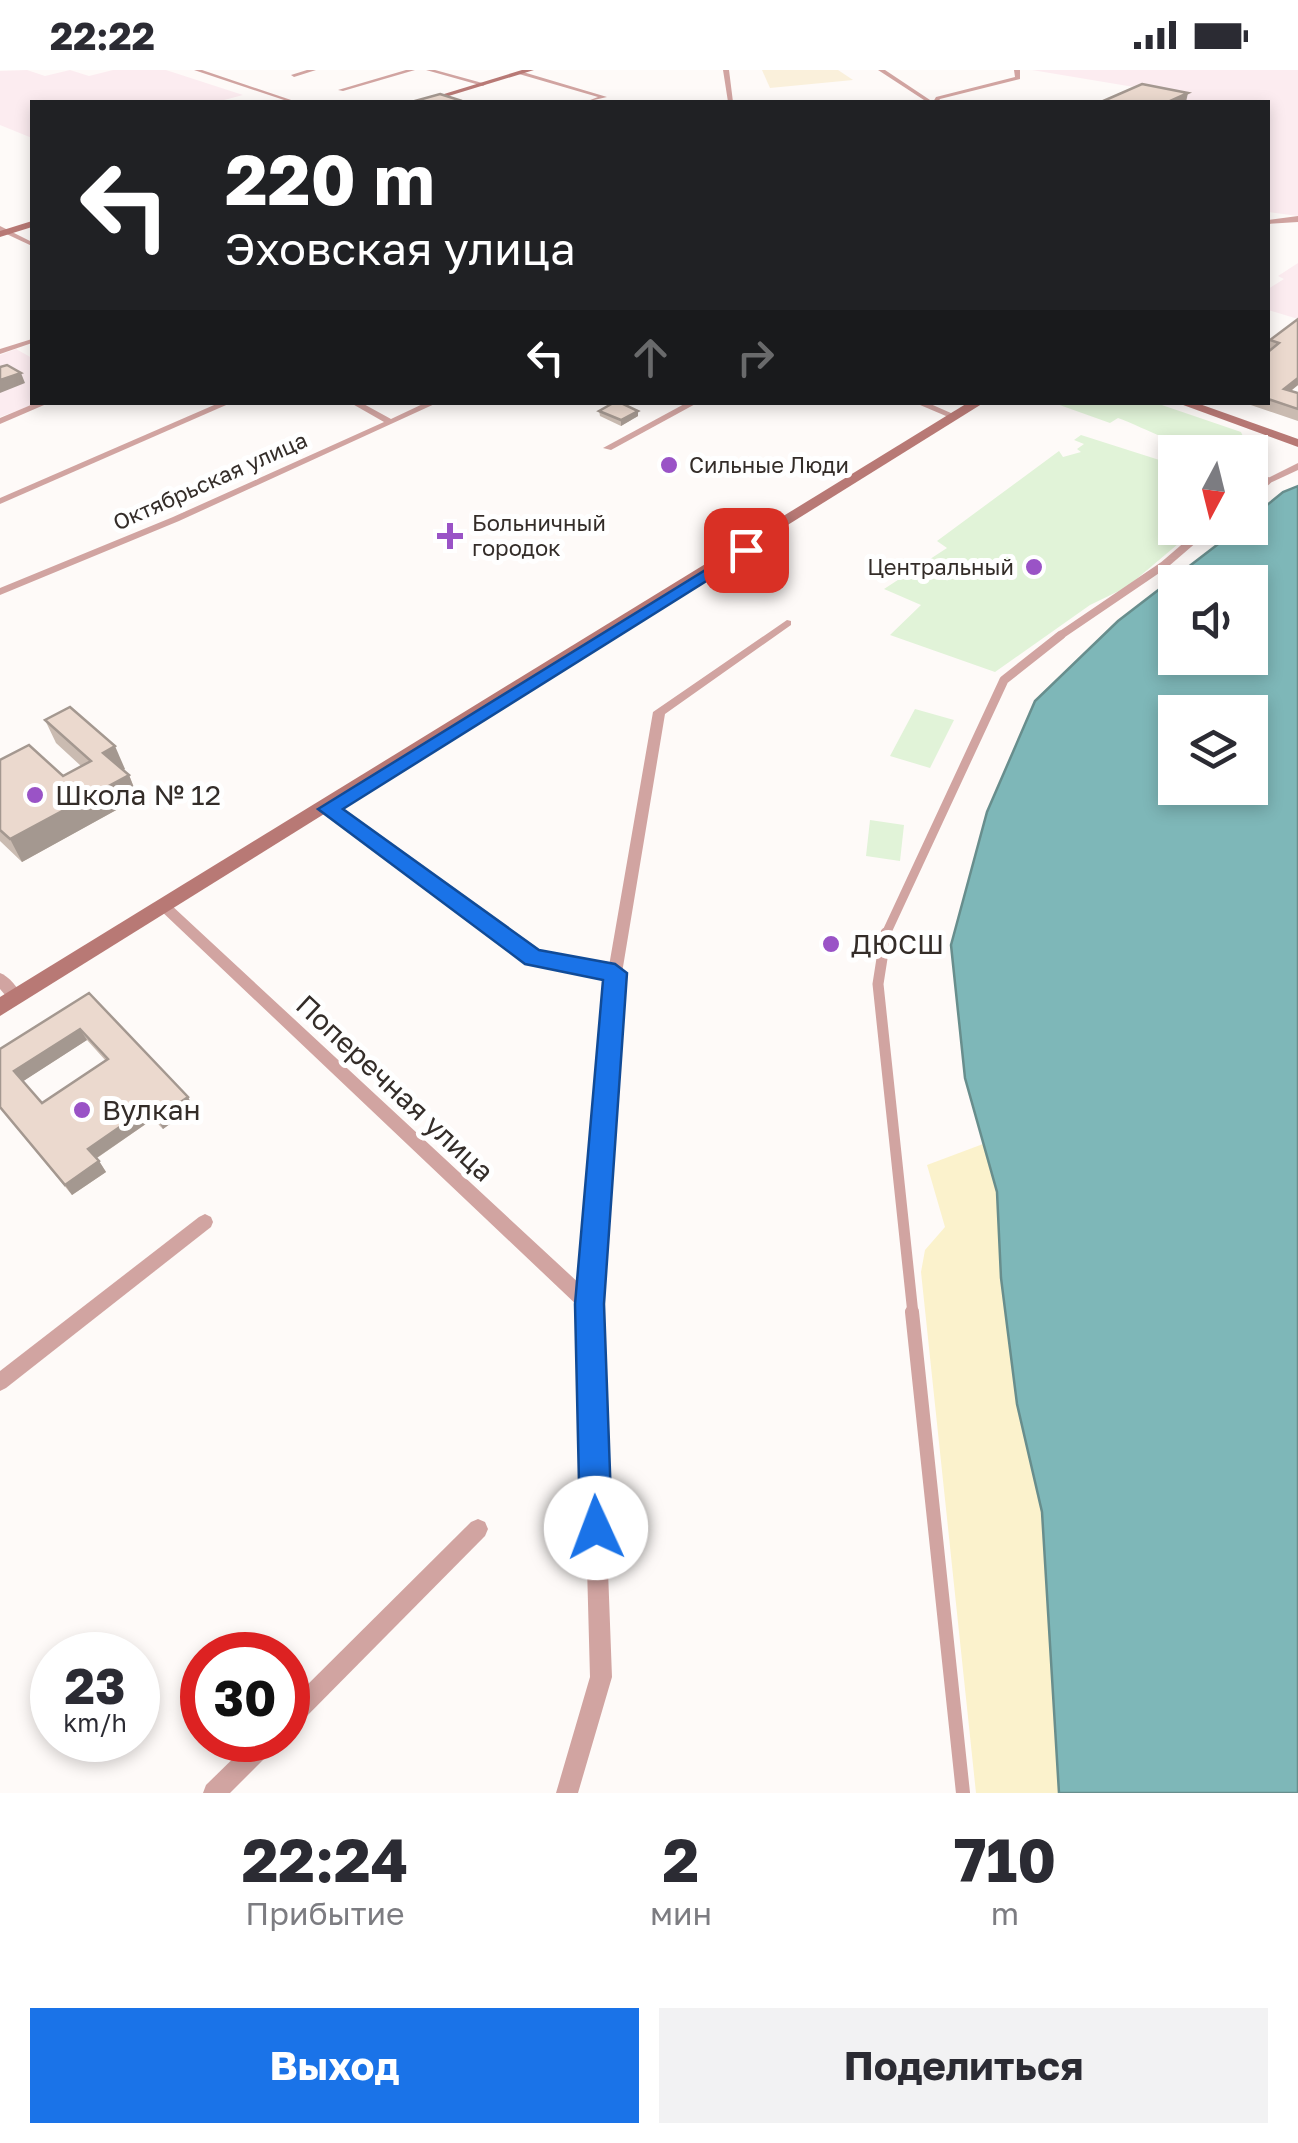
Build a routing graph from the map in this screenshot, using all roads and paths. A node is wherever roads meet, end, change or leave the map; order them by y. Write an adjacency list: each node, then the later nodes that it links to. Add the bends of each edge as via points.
1 (203, 70): 12 (street)
2 (313, 70): 9 (street)
3 (412, 70): 11 (street)
4 (429, 70): 10 (street)
5 (726, 70): 15 (street)
6 (881, 70): 16 (street)
7 (1018, 70): 17 (street, via 1018,78 1005,85)
8 (525, 71): 10 (main road); 14 (street, via 604,97)
9 (294, 75)
10 (483, 84): 13 (main road)
11 (341, 90)
12 (287, 100)
13 (429, 100)
14 (594, 100)
15 (731, 100)
16 (930, 100)
17 (936, 100)
18 (1298, 220): 19 (street)
19 (1270, 222)
20 (30, 224): 21 (main road)
21 (2, 231): 22 (street)
22 (30, 243)
23 (30, 342): 24 (street)
24 (0, 352)
25 (40, 405): 34 (street)
26 (222, 405): 40 (street)
27 (359, 405): 35 (street)
28 (428, 405): 35 (street, Октябрьская улица)
29 (689, 405): 37 (street)
30 (926, 405): 33 (street)
31 (974, 405): 33 (main road)
32 (1190, 405): 36 (main road)
33 (956, 417): 44 (main road)
34 (0, 421)
35 (391, 422): 42 (street, Октябрьская улица)
36 (1298, 443)
37 (608, 448)
38 (1298, 466): 39 (street)
39 (1268, 481)
40 (0, 501)
41 (1187, 545): 57 (street, via 1004,680 888,924 878,984)
42 (0, 592)
43 (787, 622): 46 (street, via 659,712)
44 (328, 809): 45 (main road); 46 (street, via 533,958)
45 (165, 908): 48 (main road); 50 (street, Поперечная улица)
46 (615, 973): 50 (street)
47 (0, 978): 48 (street)
48 (8, 1003)
49 (204, 1222): 51 (street)
50 (590, 1304): 56 (street, via 601,1677)
51 (0, 1382)
52 (478, 1528): 53 (street)
53 (310, 1697)
54 (244, 1762): 55 (street)
55 (214, 1793)
56 (567, 1793)
57 (963, 1793)

